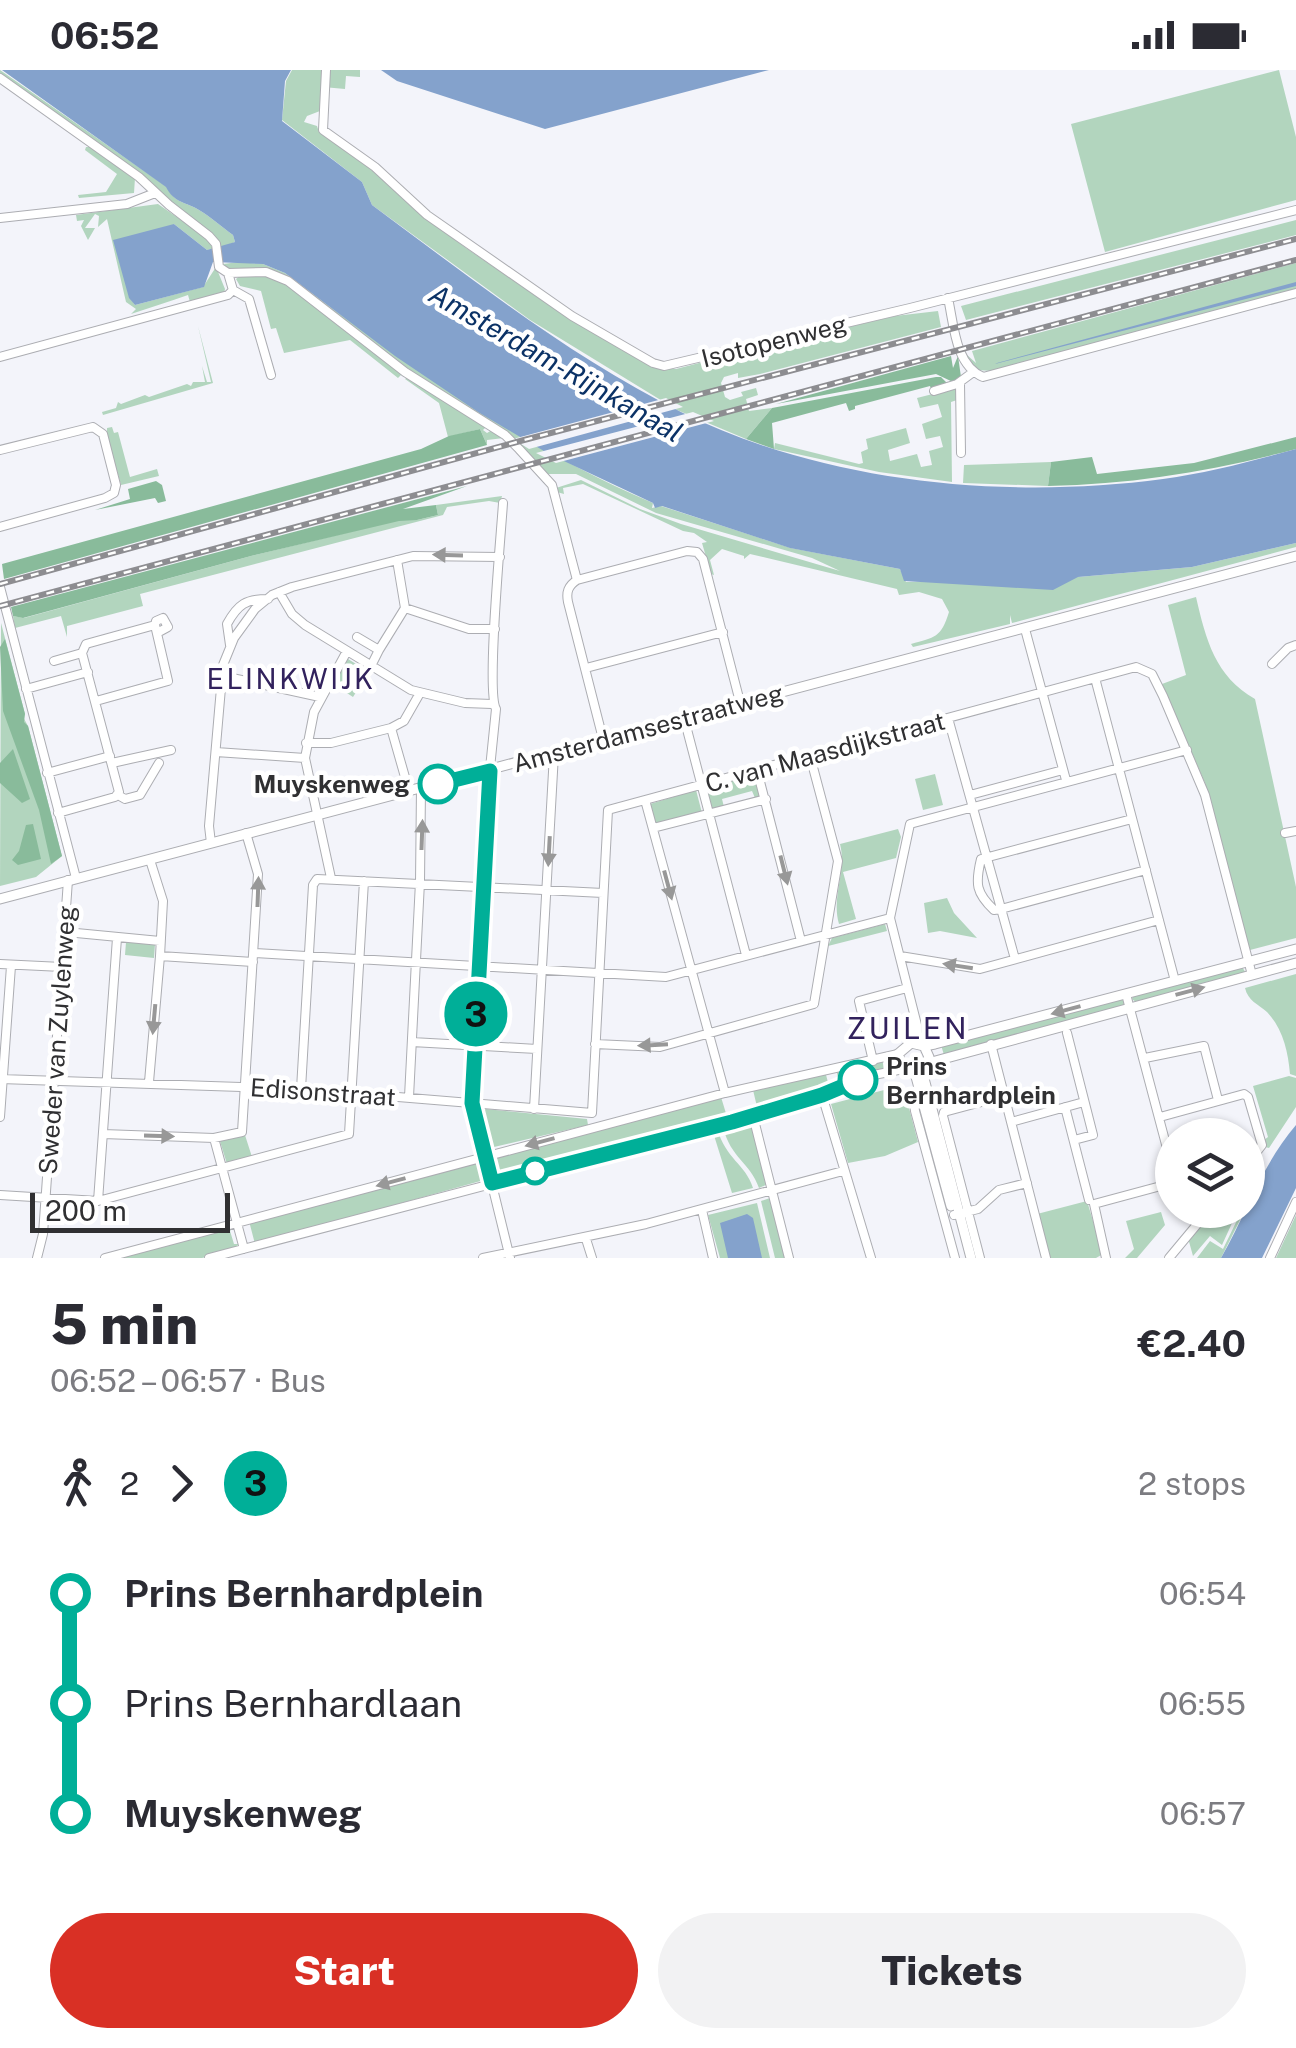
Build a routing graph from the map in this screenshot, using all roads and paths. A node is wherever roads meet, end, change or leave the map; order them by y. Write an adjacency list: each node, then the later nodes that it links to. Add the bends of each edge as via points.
1 (326, 70): 4 (street)
2 (0, 78): 5 (street)
3 (308, 120): 4 (street)
4 (322, 121): 11 (street, Isotopenweg, via 323,130 376,167 427,216 653,363 670,366)
5 (155, 192): 7 (street, via 127,204); 8 (street, via 208,236)
6 (1296, 210): 11 (street, Isotopenweg)
7 (0, 218)
8 (228, 273): 9 (street); 24 (street, via 266,272 288,281 405,372 505,435 552,485)
9 (233, 290): 12 (street); 14 (street, via 249,299)
10 (1296, 293): 13 (street, via 982,377)
11 (948, 298): 13 (street)
12 (0, 357)
13 (972, 373): 15 (street)
14 (271, 374)
15 (960, 383): 16 (street); 18 (street)
16 (934, 391)
17 (0, 450): 20 (street, via 99,429 116,486 105,498)
18 (961, 453)
19 (503, 503): 22 (street)
20 (0, 527)
21 (1296, 556): 30 (main road, Amsterdamsestraatweg)
22 (500, 557): 23 (street, one-way to 23, via 428,554); 29 (street)
23 (397, 560): 26 (street); 28 (street)
24 (577, 580): 31 (street, via 697,552); 41 (street, via 566,594)
25 (0, 587): 45 (street, Sweder van Zuylenweg)
26 (279, 592): 27 (street); 36 (street, via 292,614)
27 (268, 598): 33 (street); 33 (street, via 240,604 227,624)
28 (405, 608): 29 (street, via 457,626); 35 (street)
29 (495, 629): 51 (street)
30 (1025, 629): 46 (street); 50 (main road, Amsterdamsestraatweg)
31 (723, 632): 41 (street); 50 (street)
32 (358, 637): 35 (street)
33 (230, 645): 43 (street)
34 (1296, 645): 40 (street)
35 (380, 650): 39 (street)
36 (347, 652): 39 (street); 48 (street)
37 (82, 653): 38 (street); 42 (street); 49 (street, via 86,644 156,629 168,681)
38 (54, 660)
39 (372, 664): 47 (street)
40 (1272, 664)
41 (586, 668): 55 (street)
42 (88, 672): 45 (street); 49 (street)
43 (223, 676): 48 (street); 59 (street)
44 (1095, 678): 46 (street, C. van Maasdijkstraat); 58 (street, C. van Maasdijkstraat, via 1136,667 1152,674); 65 (street)
45 (26, 689): 69 (street, Sweder van Zuylenweg)
46 (1042, 692): 53 (street, C. van Maasdijkstraat); 67 (street)
47 (420, 693): 51 (street); 54 (street)
48 (320, 697): 56 (street)
49 (96, 701): 63 (street)
50 (740, 702): 52 (main road, Amsterdamsestraatweg)
51 (492, 704): 68 (street)
52 (684, 718): 55 (main road, Amsterdamsestraatweg); 71 (street)
53 (948, 718): 61 (street, C. van Maasdijkstraat); 74 (street)
54 (391, 728): 56 (street, via 331,743); 73 (street)
55 (604, 739): 60 (main road, Amsterdamsestraatweg)
56 (306, 742): 62 (street)
57 (171, 750): 63 (street)
58 (1187, 750): 65 (street); 116 (street, C. van Maasdijkstraat)
59 (216, 752): 62 (street); 87 (street)
60 (554, 754): 68 (main road, Amsterdamsestraatweg); 96 (street, one-way to 96)
61 (810, 756): 66 (street, C. van Maasdijkstraat); 103 (street, via 838,861)
62 (305, 758): 81 (street)
63 (111, 759): 69 (street); 75 (street)
64 (159, 764): 75 (street, via 140,795)
65 (1119, 766): 70 (street); 82 (street)
66 (757, 770): 71 (street, C. van Maasdijkstraat); 76 (street)
67 (1063, 770): 70 (street); 74 (street)
68 (490, 771): 72 (main road, Amsterdamsestraatweg); 95 (street)
69 (47, 773): 79 (street, Sweder van Zuylenweg)
70 (1066, 780): 78 (street)
71 (700, 786): 77 (street, C. van Maasdijkstraat); 80 (street)
72 (421, 788): 73 (main road, Amsterdamsestraatweg); 94 (street, one-way to 72)
73 (409, 791): 81 (main road, Amsterdamsestraatweg)
74 (970, 794): 78 (street)
75 (118, 795): 79 (street)
76 (766, 799): 80 (street, C. van Maasdijkstraat); 106 (street, one-way to 106)
77 (645, 800): 83 (street); 97 (street, C. van Maasdijkstraat, via 608,810)
78 (973, 806): 88 (street); 100 (street, via 910,824)
79 (58, 813): 92 (street, Sweder van Zuylenweg)
80 (708, 814): 83 (street, C. van Maasdijkstraat); 110 (street)
81 (316, 816): 86 (main road, Amsterdamsestraatweg); 91 (street)
82 (1132, 819): 88 (street); 90 (street)
83 (653, 828): 123 (street, one-way to 123)
84 (1296, 830): 85 (street)
85 (1284, 833)
86 (246, 834): 87 (main road, Amsterdamsestraatweg); 112 (street, one-way to 86, via 258,874)
87 (211, 843): 89 (main road, Amsterdamsestraatweg)
88 (987, 858): 99 (street); 99 (street, via 975,882 978,895 994,910)
89 (150, 860): 92 (main road, Amsterdamsestraatweg); 105 (street, via 163,901)
90 (1146, 870): 99 (street); 101 (street)
91 (331, 878): 93 (street); 109 (street, via 313,884)
92 (72, 879): 98 (main road, Amsterdamsestraatweg); 102 (street, Sweder van Zuylenweg)
93 (364, 881): 94 (street); 114 (street)
94 (420, 882): 95 (street); 115 (street)
95 (483, 886): 96 (street); 119 (street)
96 (546, 890): 97 (street); 122 (street)
97 (603, 893): 124 (street)
98 (0, 899)
99 (1001, 908): 113 (street)
100 (890, 918): 103 (street); 111 (street)
101 (1159, 920): 113 (street); 126 (street)
102 (66, 932): 104 (street); 121 (street, Sweder van Zuylenweg)
103 (825, 935): 106 (street); 132 (street, via 814,1004)
104 (118, 938): 105 (street); 145 (street)
105 (160, 941): 108 (street)
106 (802, 941): 110 (street)
107 (1296, 949): 116 (main road)
108 (160, 956): 112 (street); 146 (street, one-way to 146)
109 (308, 956): 112 (street); 114 (street); 149 (street)
110 (746, 956): 123 (street)
111 (900, 956): 113 (street, one-way to 111, via 971,970); 127 (street)
112 (254, 957): 148 (street)
113 (1014, 958)
114 (358, 959): 115 (street); 152 (street)
115 (416, 962): 119 (street); 133 (street)
116 (1248, 962): 125 (street, C. van Maasdijkstraat); 126 (main road)
117 (1296, 963): 125 (main road)
118 (0, 964): 120 (street)
119 (479, 965): 122 (street); 136 (street)
120 (11, 966): 121 (street); 130 (street)
121 (62, 968): 147 (street, Sweder van Zuylenweg)
122 (542, 968): 124 (street); 138 (street)
123 (691, 971): 124 (street, via 666,978); 132 (street)
124 (599, 973): 134 (street)
125 (1252, 975): 129 (main road, one-way to 125)
126 (1176, 981): 128 (main road)
127 (907, 988): 137 (street); 141 (street, via 859,1001)
128 (1126, 994): 129 (street); 137 (main road, one-way to 137)
129 (1130, 1007): 135 (main road); 140 (street)
130 (3, 1024): 144 (street)
131 (1067, 1033): 157 (street)
132 (708, 1034): 134 (street, one-way to 134, via 660,1047); 151 (street)
133 (412, 1042): 136 (street); 155 (street)
134 (595, 1044): 160 (street, Edisonstraat, via 592,1113)
135 (991, 1044): 143 (main road); 154 (street)
136 (474, 1045): 138 (street); 158 (street)
137 (920, 1045): 139 (main road, via 906,1044); 143 (main road)
138 (537, 1048): 160 (street)
139 (898, 1054): 141 (street); 142 (main road)
140 (1145, 1058): 156 (street, via 1202,1044); 162 (street)
141 (872, 1061): 151 (street)
142 (902, 1069): 143 (main road); 153 (street)
143 (922, 1069): 150 (main road); 182 (main road)
144 (2, 1079): 147 (street, Edisonstraat); 163 (street)
145 (106, 1081): 146 (street, Edisonstraat); 147 (street, Edisonstraat); 166 (street)
146 (149, 1082): 148 (street, Edisonstraat)
147 (54, 1083): 177 (street, Sweder van Zuylenweg)
148 (245, 1086): 149 (street, Edisonstraat); 167 (street, via 242,1132)
149 (300, 1089): 152 (street, Edisonstraat)
150 (920, 1090): 182 (main road); 196 (street, via 915,1112)
151 (725, 1093): 169 (street, one-way to 169)
152 (350, 1094): 155 (street, Edisonstraat); 170 (street, via 349,1134)
153 (822, 1095): 161 (street); 171 (street)
154 (1004, 1096): 165 (street); 182 (street, via 944,1112)
155 (409, 1097): 158 (street, Edisonstraat)
156 (1218, 1100): 162 (street); 164 (street, via 1244,1094)
157 (1084, 1102): 159 (street); 168 (street, via 1093,1135)
158 (472, 1103): 160 (street, Edisonstraat); 169 (street)
159 (1065, 1107): 165 (street); 168 (street)
160 (534, 1108)
161 (753, 1116): 172 (street); 175 (street)
162 (1160, 1116)
163 (0, 1117)
164 (1254, 1118)
165 (1011, 1122): 173 (street)
166 (103, 1134): 167 (street, one-way to 167); 178 (street)
167 (214, 1138): 170 (street)
168 (1074, 1140): 179 (street)
169 (485, 1156): 172 (street); 183 (street, one-way to 183)
170 (223, 1170): 178 (street); 183 (street)
171 (842, 1171): 175 (street); 195 (street)
172 (492, 1183): 186 (street); 187 (street)
173 (1027, 1184): 182 (street, via 999,1190 982,1207); 199 (street)
174 (1155, 1186): 179 (street)
175 (771, 1192): 181 (street); 194 (street)
176 (0, 1195): 177 (street)
177 (45, 1199): 178 (street); 188 (street, Sweder van Zuylenweg)
178 (98, 1201)
179 (1091, 1202): 200 (street)
180 (1296, 1202): 202 (street)
181 (702, 1210): 185 (street); 193 (street)
182 (960, 1213): 197 (main road); 198 (street)
183 (236, 1223): 186 (street); 189 (street)
184 (1194, 1228): 201 (street)
185 (586, 1238): 187 (street); 192 (street)
186 (244, 1249): 190 (street)
187 (509, 1255): 191 (street)
188 (37, 1258)
189 (105, 1258)
190 (209, 1258)
191 (482, 1258)
192 (592, 1258)
193 (713, 1258)
194 (789, 1258)
195 (871, 1258)
196 (955, 1258)
197 (968, 1258)
198 (980, 1258)
199 (1046, 1258)
200 (1106, 1258)
201 (1168, 1258)
202 (1270, 1258)

